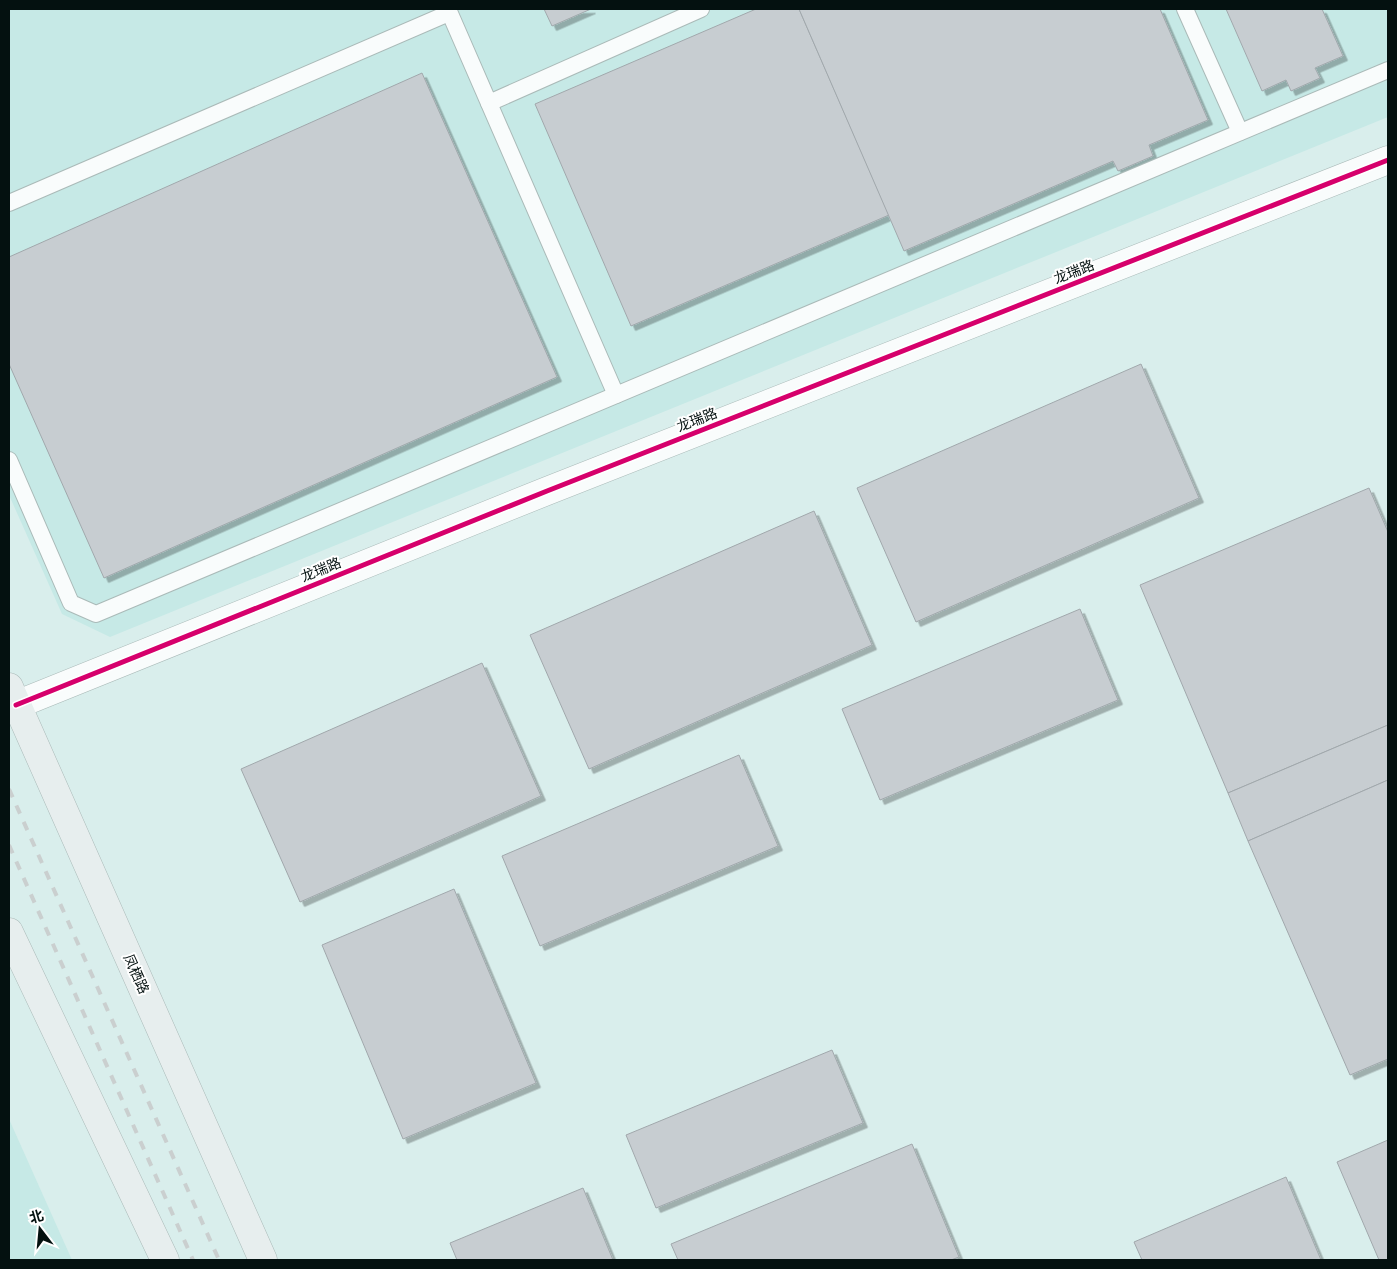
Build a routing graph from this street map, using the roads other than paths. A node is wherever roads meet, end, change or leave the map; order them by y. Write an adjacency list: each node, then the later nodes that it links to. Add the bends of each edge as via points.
1 (702, 9): 5 (lane)
2 (1185, 9): 6 (lane)
3 (449, 11): 5 (lane); 8 (lane)
4 (1388, 70): 6 (lane)
5 (489, 103): 9 (lane)
6 (1240, 132): 9 (lane)
7 (1388, 160): 11 (street, 龙瑞路)
8 (9, 204)
9 (616, 395): 10 (lane, via 96,614 71,603)
10 (9, 460)
11 (13, 696): 14 (main road, 凤栖路)
12 (9, 932): 13 (main road)
13 (166, 1260)
14 (263, 1260)

